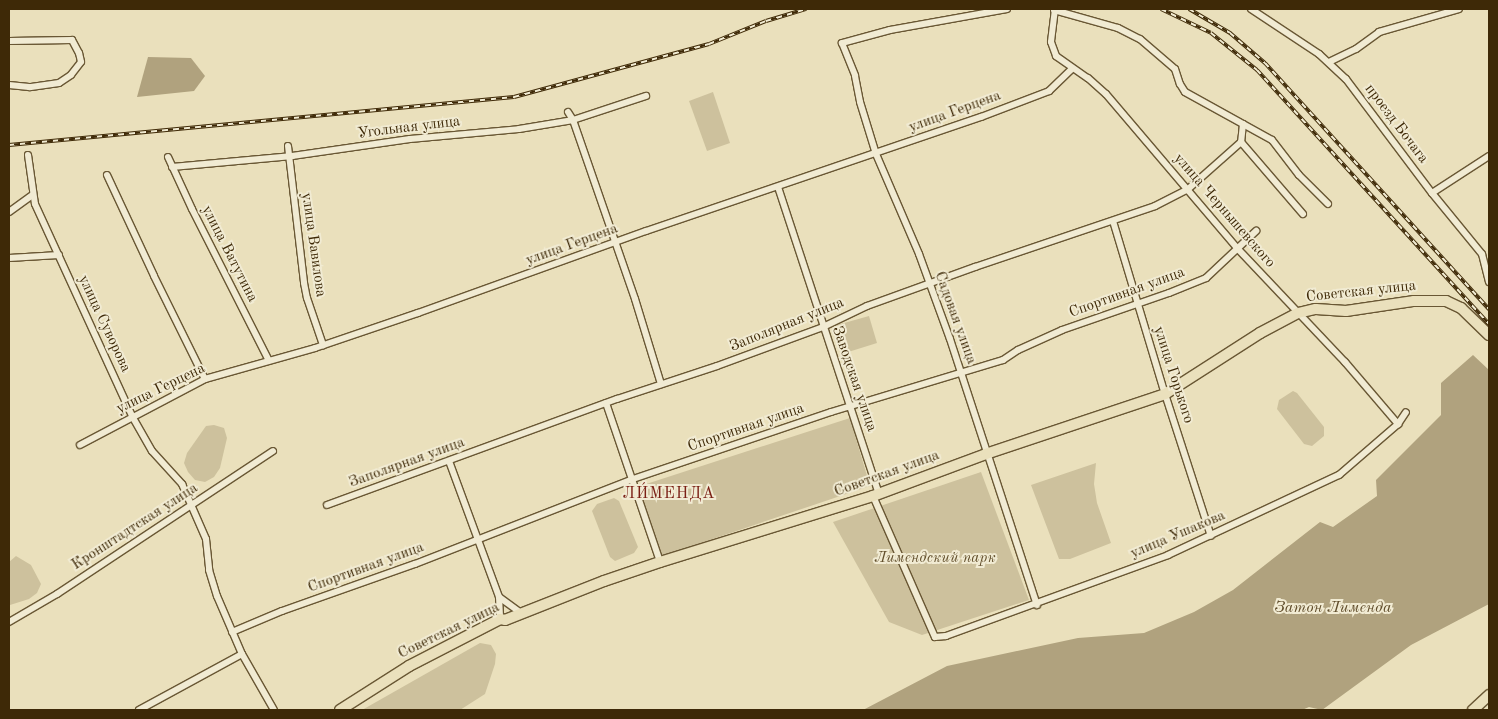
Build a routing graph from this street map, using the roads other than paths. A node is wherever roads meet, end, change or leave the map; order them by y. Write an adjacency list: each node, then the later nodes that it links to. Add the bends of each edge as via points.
1 (1007, 9): 15 (street, Садовая улица, via 890,30 842,43 855,76)
2 (1251, 9): 6 (street, проезд Бочага)
3 (1459, 9): 6 (street, via 1379,32 1356,49)
4 (1055, 10): 7 (street, улица Чернышевского, via 1051,47 1058,59); 12 (street, via 1105,24 1140,39 1176,69 1185,92)
5 (9, 41): 8 (street, via 72,40 81,62 71,76 59,83 29,87)
6 (1329, 62): 24 (street, проезд Бочага, via 1388,132)
7 (1072, 69): 15 (street, улица Герцена, via 1049,91); 23 (street, улица Чернышевского, via 1106,94)
8 (9, 85)
9 (646, 96): 11 (street, Угольная улица)
10 (568, 112): 11 (street)
11 (573, 120): 17 (street, Угольная улица); 31 (street)
12 (1244, 124): 13 (street); 26 (street, via 1272,140 1299,175)
13 (1241, 142): 23 (street, Заполярная улица); 28 (street)
14 (288, 146): 17 (street, улица Вавилова)
15 (876, 154): 22 (street, улица Герцена); 38 (street, Садовая улица)
16 (28, 155): 25 (street, улица Суворова)
17 (289, 156): 20 (street, Угольная улица); 43 (street, улица Вавилова, via 304,283)
18 (1489, 156): 24 (street)
19 (168, 157): 20 (street, улица Ватутина)
20 (172, 167): 44 (street, улица Ватутина)
21 (107, 174): 46 (street)
22 (778, 187): 31 (street, улица Герцена); 41 (street, Заводская улица)
23 (1187, 190): 29 (street, Заполярная улица); 32 (street, улица Чернышевского)
24 (1432, 193): 34 (street, проезд Бочага)
25 (32, 195): 27 (street); 35 (street, улица Суворова)
26 (1328, 204)
27 (9, 212)
28 (1303, 214)
29 (1113, 221): 38 (street, Заполярная улица); 39 (street, улица Горького)
30 (1256, 231): 32 (street, Спортивная улица)
31 (615, 243): 43 (street, улица Герцена); 47 (street)
32 (1238, 249): 39 (street, Спортивная улица, via 1206,278); 40 (street, улица Чернышевского)
33 (1489, 249): 34 (street)
34 (1482, 254): 37 (street, проезд Бочага)
35 (58, 255): 36 (street); 52 (street, улица Суворова)
36 (9, 258)
37 (1489, 282)
38 (930, 284): 41 (street, Заполярная улица, via 867,306); 45 (street, Садовая улица)
39 (1137, 305): 45 (street, Спортивная улица, via 1062,330 1003,360); 48 (street, улица Горького)
40 (1298, 313): 42 (main road, Советская улица, via 1316,309 1346,311 1425,300 1451,302 1468,313); 48 (main road, Советская улица, via 1260,333); 53 (street, улица Чернышевского)
41 (823, 326): 47 (street, Заполярная улица); 50 (street, Заводская улица)
42 (1489, 335)
43 (323, 345): 44 (street, улица Герцена)
44 (269, 361): 46 (street, улица Герцена)
45 (961, 371): 50 (street, Спортивная улица); 56 (street, Садовая улица)
46 (205, 379): 52 (street, улица Герцена)
47 (662, 384): 49 (street, Заполярная улица)
48 (1165, 394): 56 (main road, Советская улица); 62 (street, улица Горького)
49 (606, 403): 57 (street, Заполярная улица); 58 (street)
50 (852, 406): 58 (street, Спортивная улица); 59 (street, Заводская улица)
51 (1406, 412): 53 (street, улица Ушакова)
52 (132, 416): 54 (street, улица Герцена); 60 (street, улица Суворова, via 152,451 182,484)
53 (1398, 424): 62 (street, улица Ушакова, via 1339,475)
54 (80, 445)
55 (273, 451): 60 (street, Кронштадтская улица)
56 (986, 454): 59 (main road, Советская улица); 66 (street, Садовая улица)
57 (448, 461): 61 (street, Заполярная улица); 63 (street)
58 (633, 479): 63 (street, Спортивная улица); 64 (street)
59 (876, 495): 64 (main road, Советская улица); 71 (street, Заводская улица)
60 (191, 505): 69 (street, Кронштадтская улица); 70 (street, улица Суворова, via 206,539 209,570)
61 (327, 505)
62 (1211, 536): 66 (street, улица Ушакова)
63 (477, 540): 65 (street); 70 (street, Спортивная улица)
64 (660, 562): 67 (main road, Советская улица)
65 (500, 597): 67 (street); 68 (street)
66 (1037, 605): 71 (street, улица Ушакова, via 953,634)
67 (521, 613): 68 (main road, Советская улица)
68 (500, 619): 76 (main road, Советская улица, via 410,666)
69 (9, 622)
70 (232, 632): 72 (street, улица Суворова)
71 (935, 637)
72 (242, 654): 74 (street); 75 (street, улица Суворова)
73 (1489, 695): 77 (main road)
74 (139, 710)
75 (274, 710)
76 (340, 710)
77 (1473, 710)

